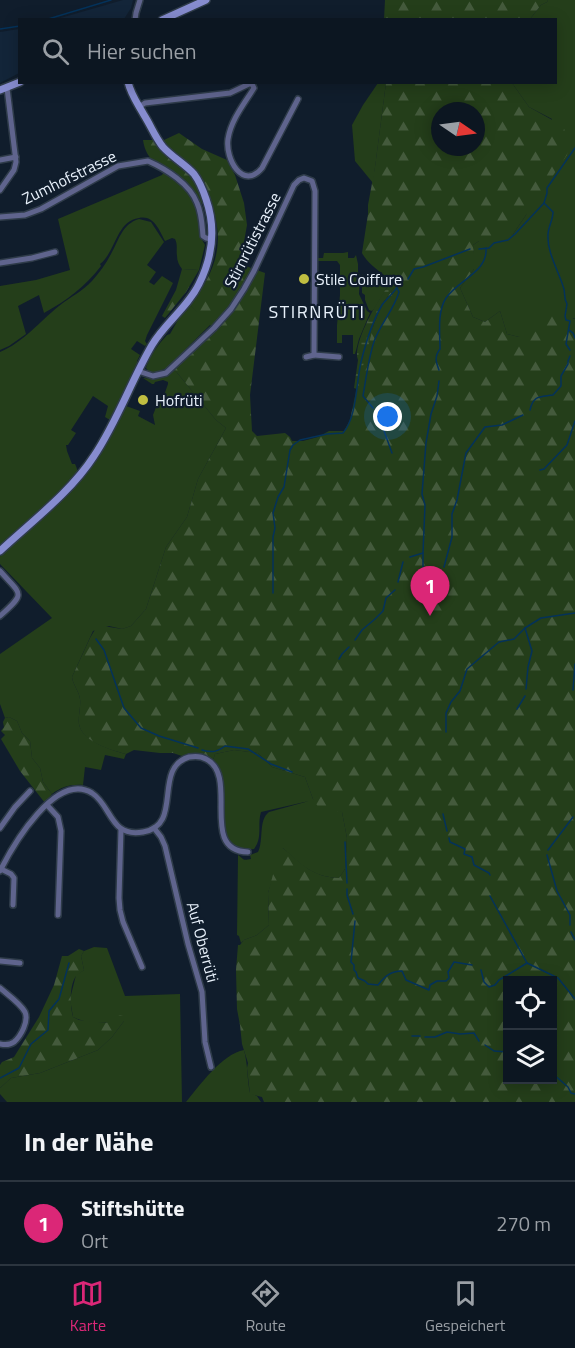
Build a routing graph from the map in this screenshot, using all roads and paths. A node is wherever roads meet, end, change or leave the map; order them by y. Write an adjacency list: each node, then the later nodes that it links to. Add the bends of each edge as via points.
1 (140, 0): 3 (street)
2 (206, 0): 4 (street)
3 (135, 18)
4 (166, 18)
5 (18, 83): 8 (street)
6 (129, 84): 10 (street)
7 (256, 84): 9 (street, via 233,122 228,140 231,160 240,173 250,175 259,171); 10 (street, via 230,93 145,103)
8 (3, 89): 11 (street)
9 (298, 99)
10 (139, 107): 15 (street, via 162,146 201,184)
11 (16, 157): 12 (street); 13 (street, via 14,170)
12 (0, 160)
13 (0, 190)
14 (0, 217): 15 (street, Zumhofstrasse, via 40,210 118,166 148,161 191,192 204,236)
15 (213, 239): 21 (street, via 210,257 193,295 157,336)
16 (56, 252): 17 (street)
17 (0, 263)
18 (314, 355): 19 (street); 20 (street); 21 (street, Stirnrütistrasse, via 315,191 312,181 304,178 294,185 254,271 231,309 166,373 153,376)
19 (306, 357)
20 (339, 357)
21 (138, 371): 22 (street, via 104,441 85,470)
22 (0, 551)
23 (0, 571): 24 (street, via 19,593)
24 (0, 616)
25 (30, 792): 27 (street)
26 (47, 805): 29 (street, via 68,790 82,789 96,796); 31 (street, via 18,839); 33 (street, via 60,824)
27 (0, 828)
28 (154, 828): 29 (street, via 135,833); 30 (street, via 165,814 175,767 199,756 210,761 219,776 223,839 237,852); 39 (street, Auf Oberrüti, via 165,846 202,993)
29 (121, 829): 36 (street, via 120,910)
30 (248, 852)
31 (0, 870): 32 (street, via 14,878)
32 (13, 905)
33 (58, 915)
34 (0, 961): 35 (street)
35 (20, 963)
36 (142, 967)
37 (0, 988): 38 (street, via 26,1017 15,1041)
38 (0, 1044)
39 (211, 1067)

